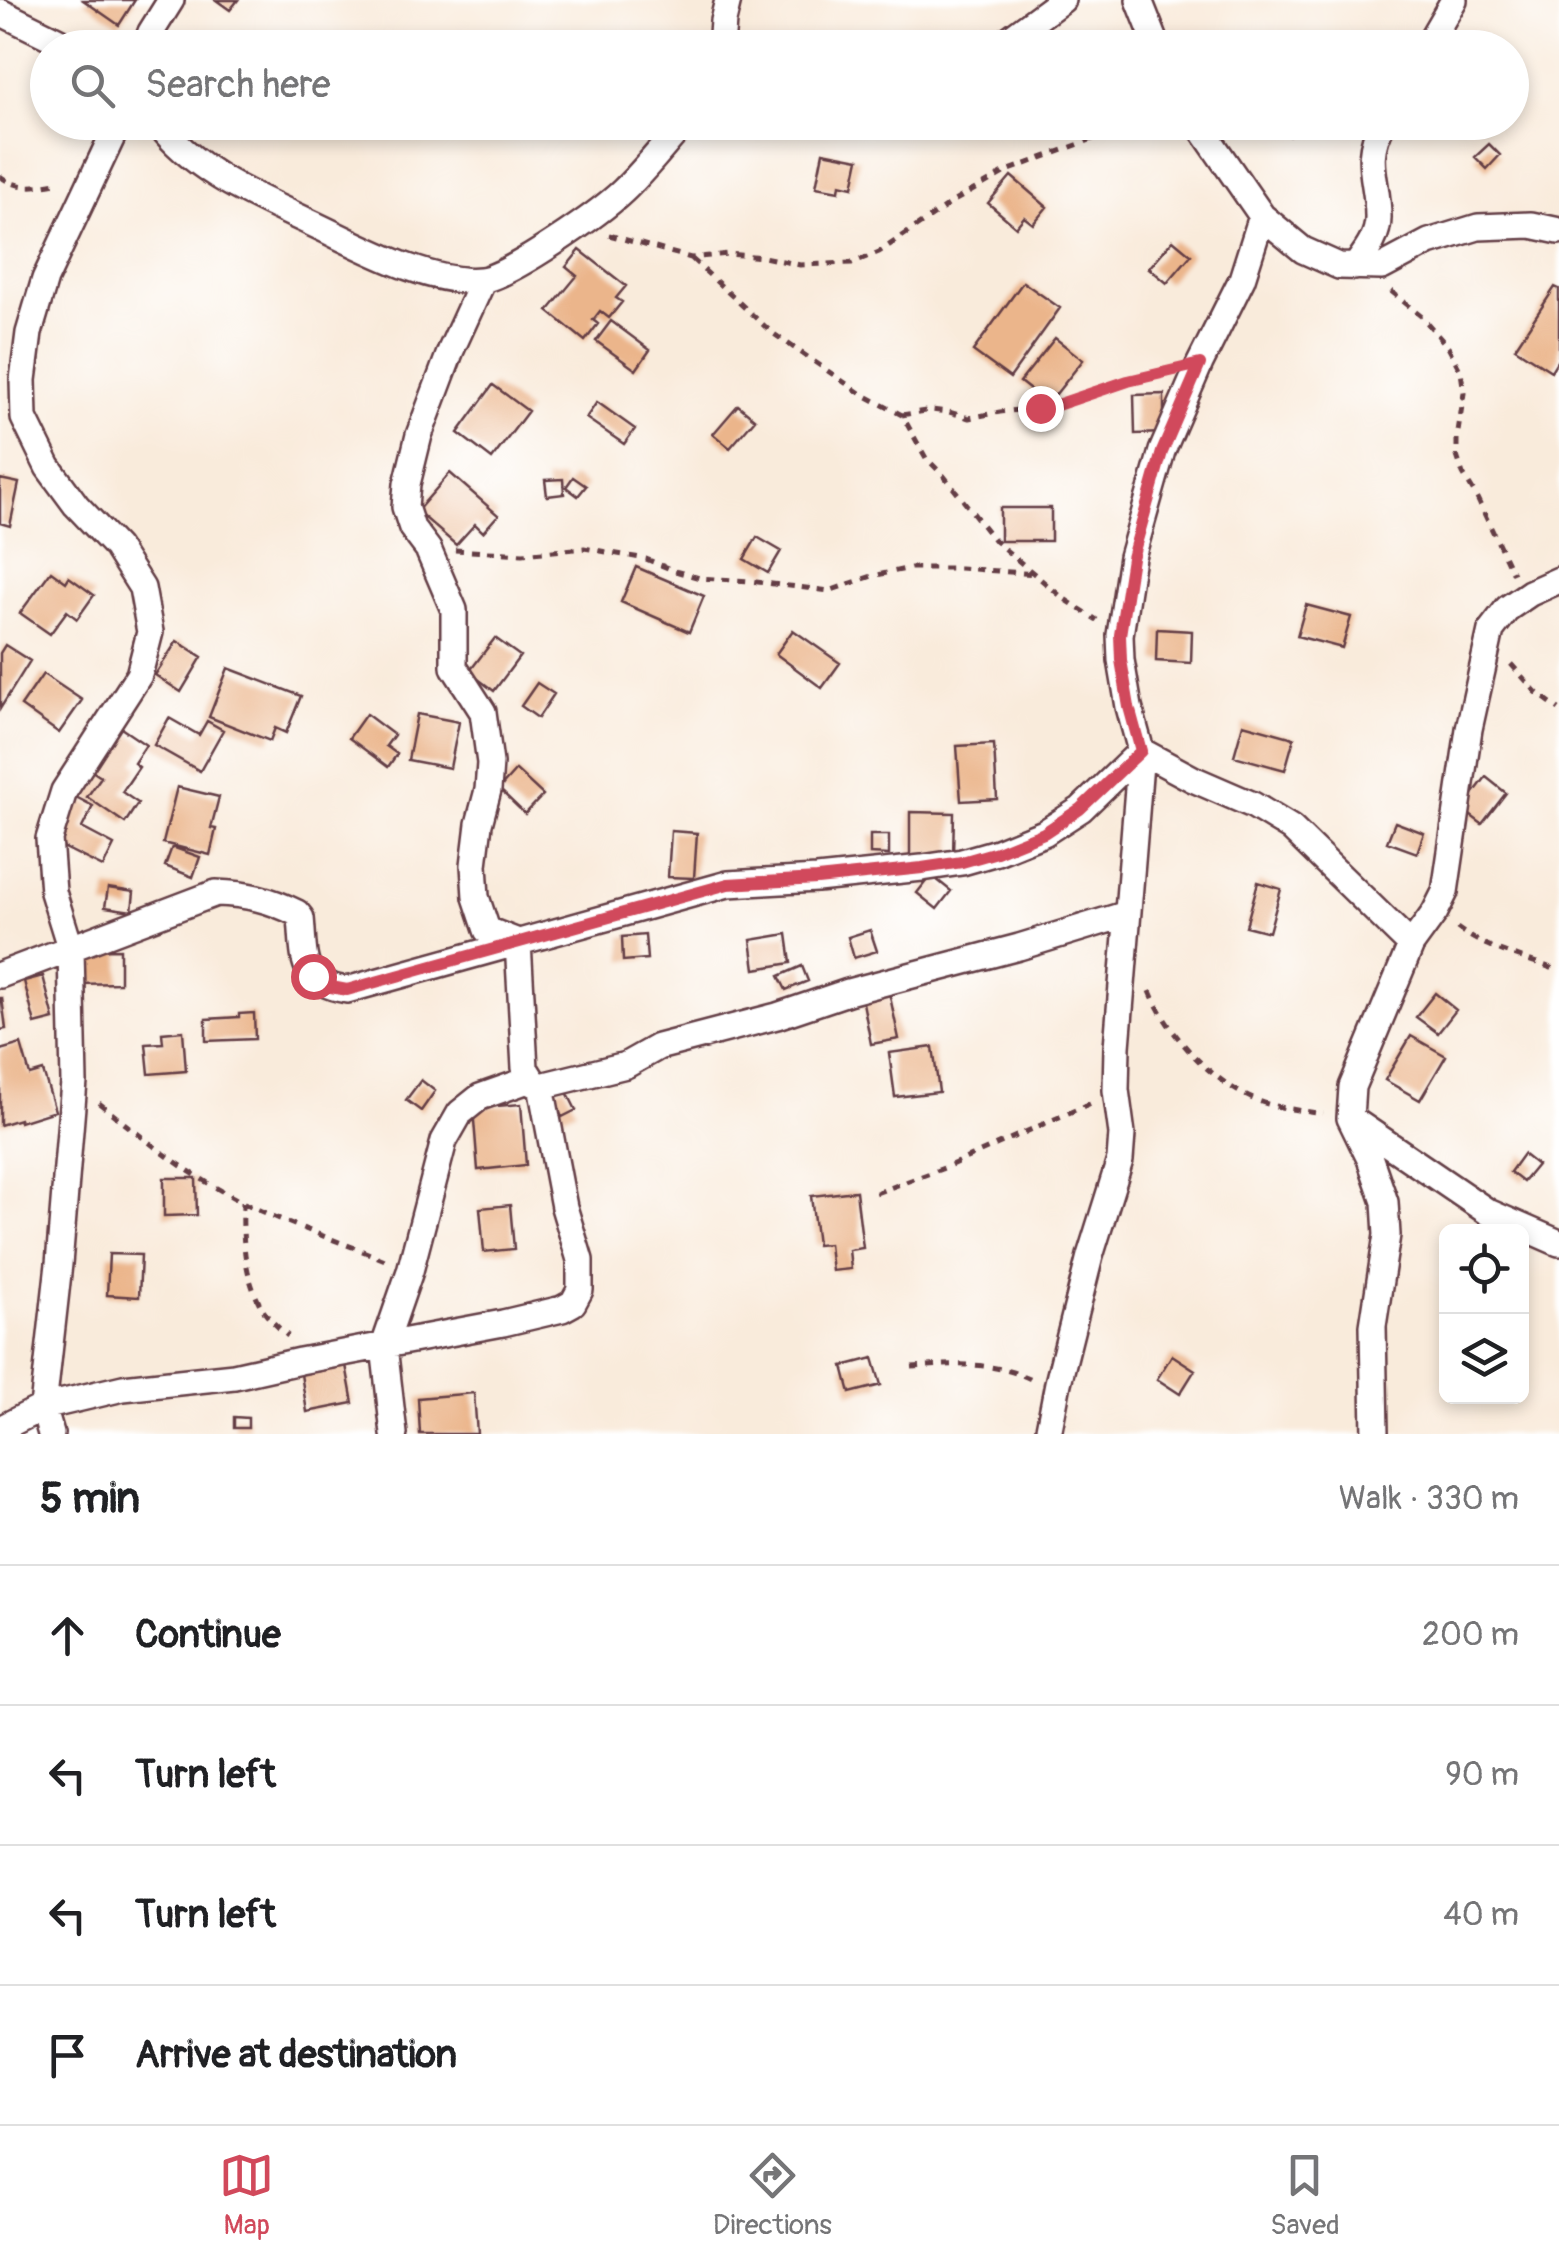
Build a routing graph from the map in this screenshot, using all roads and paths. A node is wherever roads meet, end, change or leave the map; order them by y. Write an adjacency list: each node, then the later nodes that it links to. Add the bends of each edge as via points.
1 (170, 0): 8 (street)
2 (728, 0): 9 (street)
3 (1062, 0): 10 (street)
4 (1140, 0): 11 (street)
5 (1454, 0): 12 (street)
6 (0, 12): 7 (street)
7 (36, 30)
8 (152, 30)
9 (722, 30)
10 (1021, 30)
11 (1151, 30)
12 (1436, 30)
13 (111, 140): 20 (street)
14 (170, 140): 26 (street, via 244,192 402,264)
15 (669, 140): 22 (street, via 622,192)
16 (1090, 140): 24 (path, via 1007,171 852,263 800,265 728,254)
17 (1209, 140): 21 (street)
18 (1376, 140): 25 (street, via 1372,173 1379,220)
19 (0, 176): 20 (path, via 37,187)
20 (94, 178): 41 (street, via 45,280 29,332 24,418 48,467 142,588 150,632 140,675 64,791 49,839 53,892)
21 (1262, 216): 25 (street, via 1303,250); 27 (street, via 1242,279)
22 (572, 230): 24 (path); 26 (street)
23 (1559, 231): 25 (street, via 1478,227 1382,267)
24 (691, 258): 28 (path, via 771,332)
25 (1355, 267): 32 (path, via 1422,317 1462,372 1457,456)
26 (484, 280): 29 (street, via 451,350 407,484 405,508)
27 (1200, 364): 28 (path, via 1054,406 969,418 931,410); 33 (street, via 1162,452 1132,558)
28 (902, 415): 30 (path, via 926,458 995,541)
29 (428, 549): 30 (path, via 523,554 584,548 700,578 830,592 912,568); 39 (street, via 454,610 454,667 483,712 490,763 474,864 476,898 487,930)
30 (1034, 574): 33 (path)
31 (1559, 580): 32 (street)
32 (1520, 600): 34 (street)
33 (1120, 635): 36 (street)
34 (1487, 642): 35 (path); 37 (street, via 1445,892)
35 (1559, 709)
36 (1141, 751): 38 (street); 39 (street, via 1080,809 997,852 922,868 728,884); 40 (street, via 1291,828)
37 (1435, 912): 40 (street); 42 (path, via 1473,940)
38 (1127, 914): 46 (street, via 658,1047 626,1064); 47 (street)
39 (518, 942): 41 (street, via 347,990 326,986 304,963 297,912 258,896 216,893); 46 (street, via 525,1068)
40 (1411, 945): 48 (street, via 1352,1087)
41 (71, 950): 43 (street); 45 (street)
42 (1559, 972)
43 (0, 974)
44 (1144, 979): 48 (path, via 1190,1051 1232,1087 1275,1106)
45 (74, 1082): 50 (path, via 189,1172); 57 (street)
46 (536, 1082): 52 (street, via 480,1097 460,1112 444,1141); 53 (street, via 580,1260 573,1303)
47 (1116, 1090): 49 (path); 56 (street, via 1120,1160)
48 (1350, 1118): 51 (street, via 1488,1212); 62 (street, via 1385,1202 1387,1236 1373,1326)
49 (876, 1194)
50 (244, 1202): 52 (path); 54 (path, via 242,1236 254,1288)
51 (1559, 1243)
52 (410, 1271): 53 (street)
53 (384, 1346): 54 (street); 60 (street)
54 (300, 1361): 57 (street)
55 (912, 1367): 56 (path, via 984,1366)
56 (1058, 1383): 61 (street)
57 (43, 1407): 58 (street); 59 (street)
58 (0, 1429)
59 (51, 1434)
60 (394, 1434)
61 (1048, 1434)
62 (1375, 1434)

